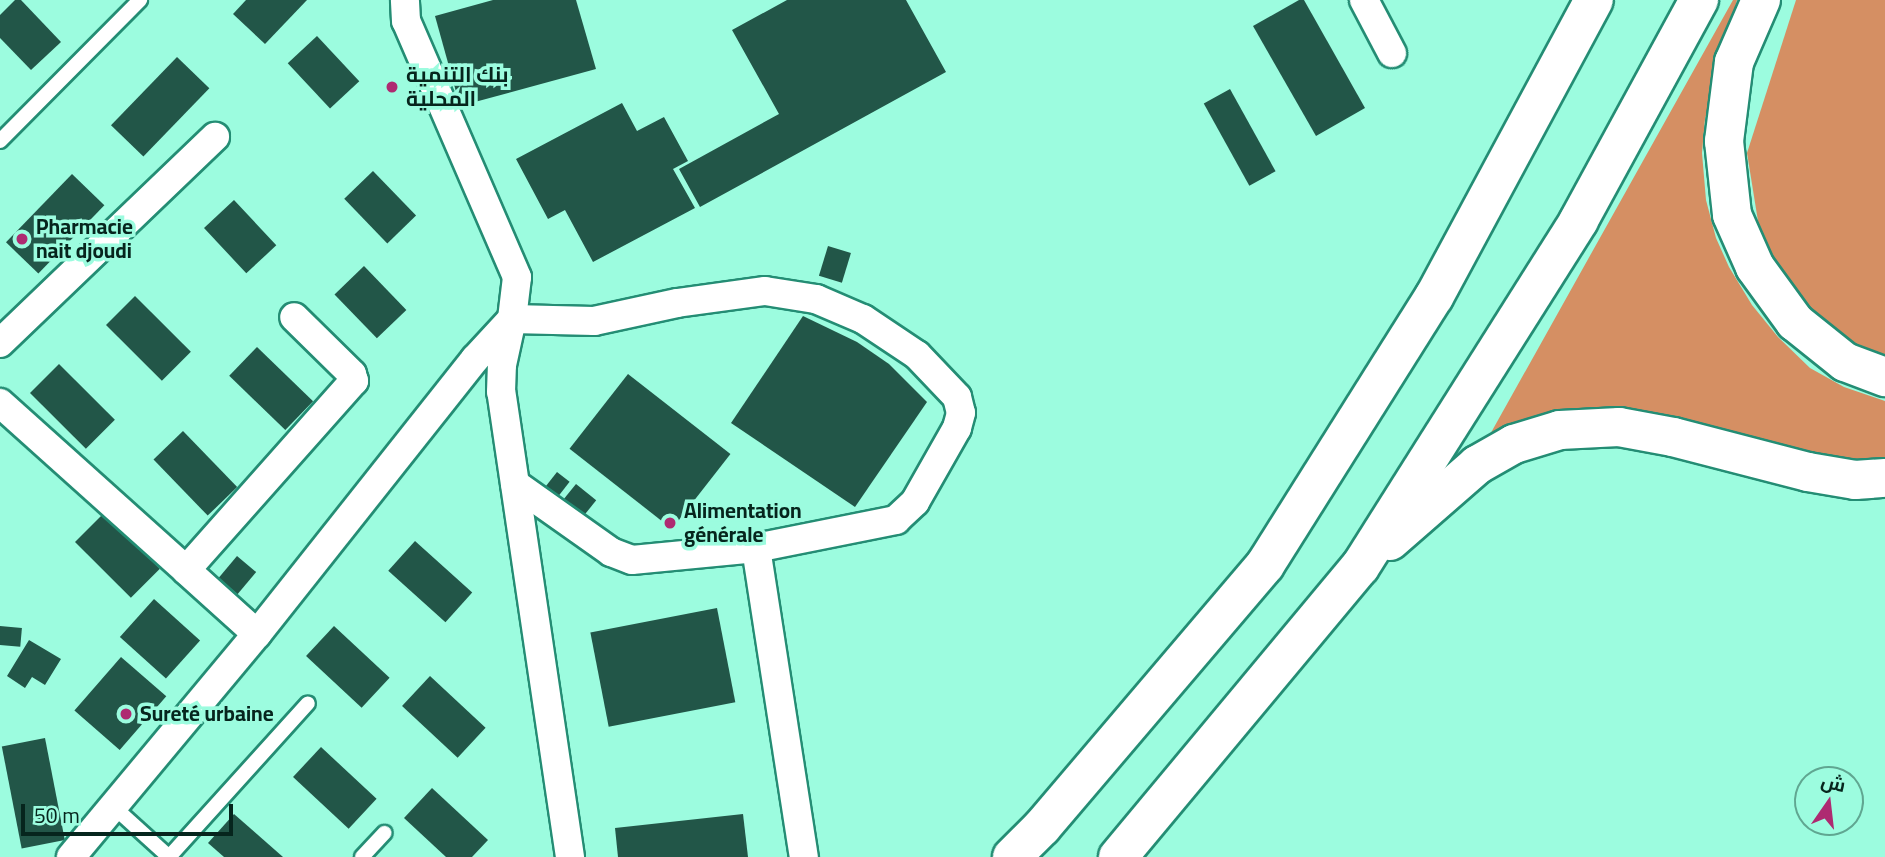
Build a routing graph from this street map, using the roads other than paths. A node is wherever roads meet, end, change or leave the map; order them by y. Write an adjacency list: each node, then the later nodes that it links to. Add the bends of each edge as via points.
1 (140, 0): 9 (lane)
2 (405, 0): 11 (street, via 406,21 517,277)
3 (1364, 0): 7 (street)
4 (1594, 0): 29 (highway, via 1434,297 1265,565)
5 (1699, 0): 18 (highway, via 1579,219)
6 (1761, 0): 13 (highway, via 1734,62 1724,141 1732,215 1755,267 1794,322 1845,362)
7 (1392, 53)
8 (215, 136): 12 (street)
9 (0, 141)
10 (294, 317): 19 (street, via 354,381)
11 (512, 319): 16 (street, via 501,392); 17 (street, via 594,320 765,291 816,299 863,318 917,355 957,397 961,413 957,428 907,512 896,520); 20 (street, via 475,359)
12 (0, 343)
13 (1885, 377)
14 (0, 403): 19 (street)
15 (1885, 478): 18 (highway, via 1855,480 1808,472 1619,427 1560,430 1514,444 1477,465)
16 (515, 484): 17 (street, via 611,552 632,560); 27 (street)
17 (756, 548): 28 (street)
18 (1360, 568): 30 (highway)
19 (186, 570): 20 (street)
20 (257, 634): 22 (street)
21 (308, 703): 25 (lane)
22 (115, 808): 24 (street); 25 (lane)
23 (384, 833): 26 (lane)
24 (71, 857)
25 (169, 857)
26 (362, 857)
27 (570, 857)
28 (804, 857)
29 (1012, 857)
30 (1118, 857)

